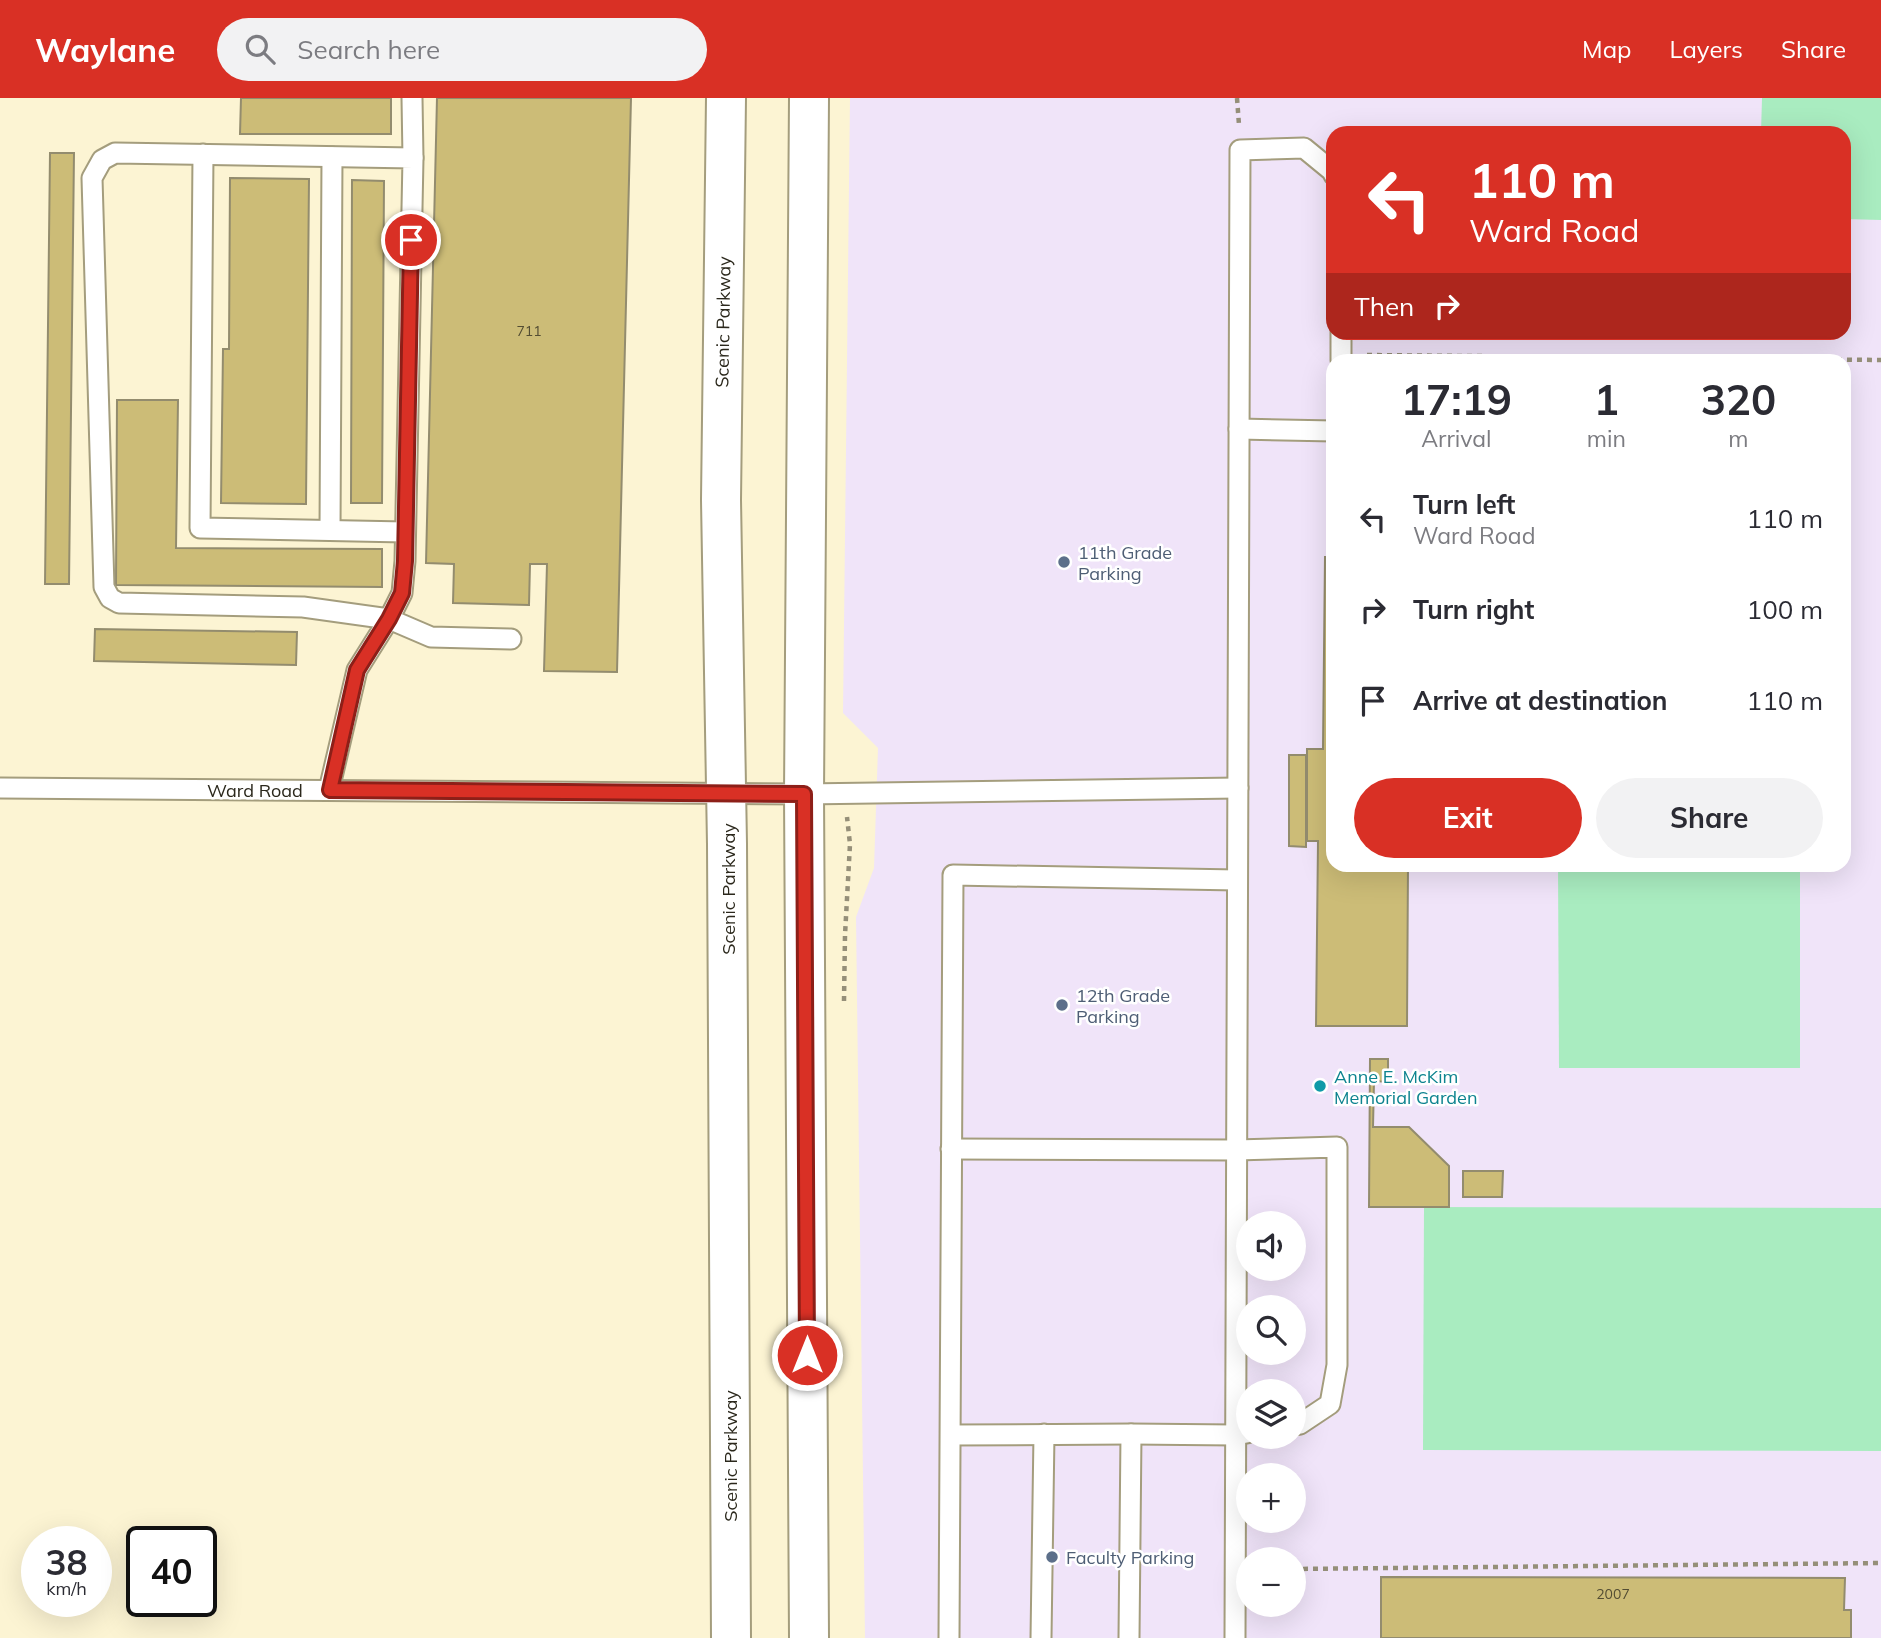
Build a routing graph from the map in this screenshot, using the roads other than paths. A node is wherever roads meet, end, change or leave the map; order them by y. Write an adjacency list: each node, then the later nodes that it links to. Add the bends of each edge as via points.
1 (412, 98): 6 (lane)
2 (726, 98): 17 (street, Scenic Parkway, via 721,500)
3 (809, 98): 18 (street)
4 (203, 154): 5 (lane); 10 (lane, via 200,528); 12 (lane, via 115,153 102,160 92,178 104,586 119,603 303,607)
5 (332, 156): 6 (lane); 10 (lane)
6 (412, 158): 11 (lane)
7 (1326, 166): 8 (lane, via 1304,148 1240,150)
8 (1239, 429): 9 (lane); 15 (lane)
9 (1326, 430)
10 (330, 530): 11 (lane)
11 (405, 531): 12 (lane, via 402,593)
12 (389, 619): 13 (lane, via 431,637); 16 (lane, via 357,670)
13 (511, 639)
14 (0, 788): 16 (lane, Ward Road)
15 (1238, 788): 18 (lane, Ward Road); 19 (lane)
16 (330, 790): 17 (lane, Ward Road)
17 (727, 794): 18 (lane, Ward Road); 29 (street, Scenic Parkway)
18 (804, 794): 30 (street)
19 (1237, 880): 20 (lane, via 953,875); 21 (lane)
20 (951, 1149): 21 (lane); 27 (lane)
21 (1236, 1150): 22 (lane); 23 (lane, via 1337,1147 1337,1365 1330,1404)
22 (1240, 1379)
23 (1306, 1420)
24 (1044, 1434): 25 (lane); 27 (lane); 32 (lane)
25 (1131, 1434): 26 (lane); 33 (lane)
26 (1236, 1434)
27 (951, 1435): 31 (lane)
28 (1241, 1449): 34 (lane)
29 (731, 1638)
30 (808, 1638)
31 (949, 1638)
32 (1041, 1638)
33 (1129, 1638)
34 (1235, 1638)

